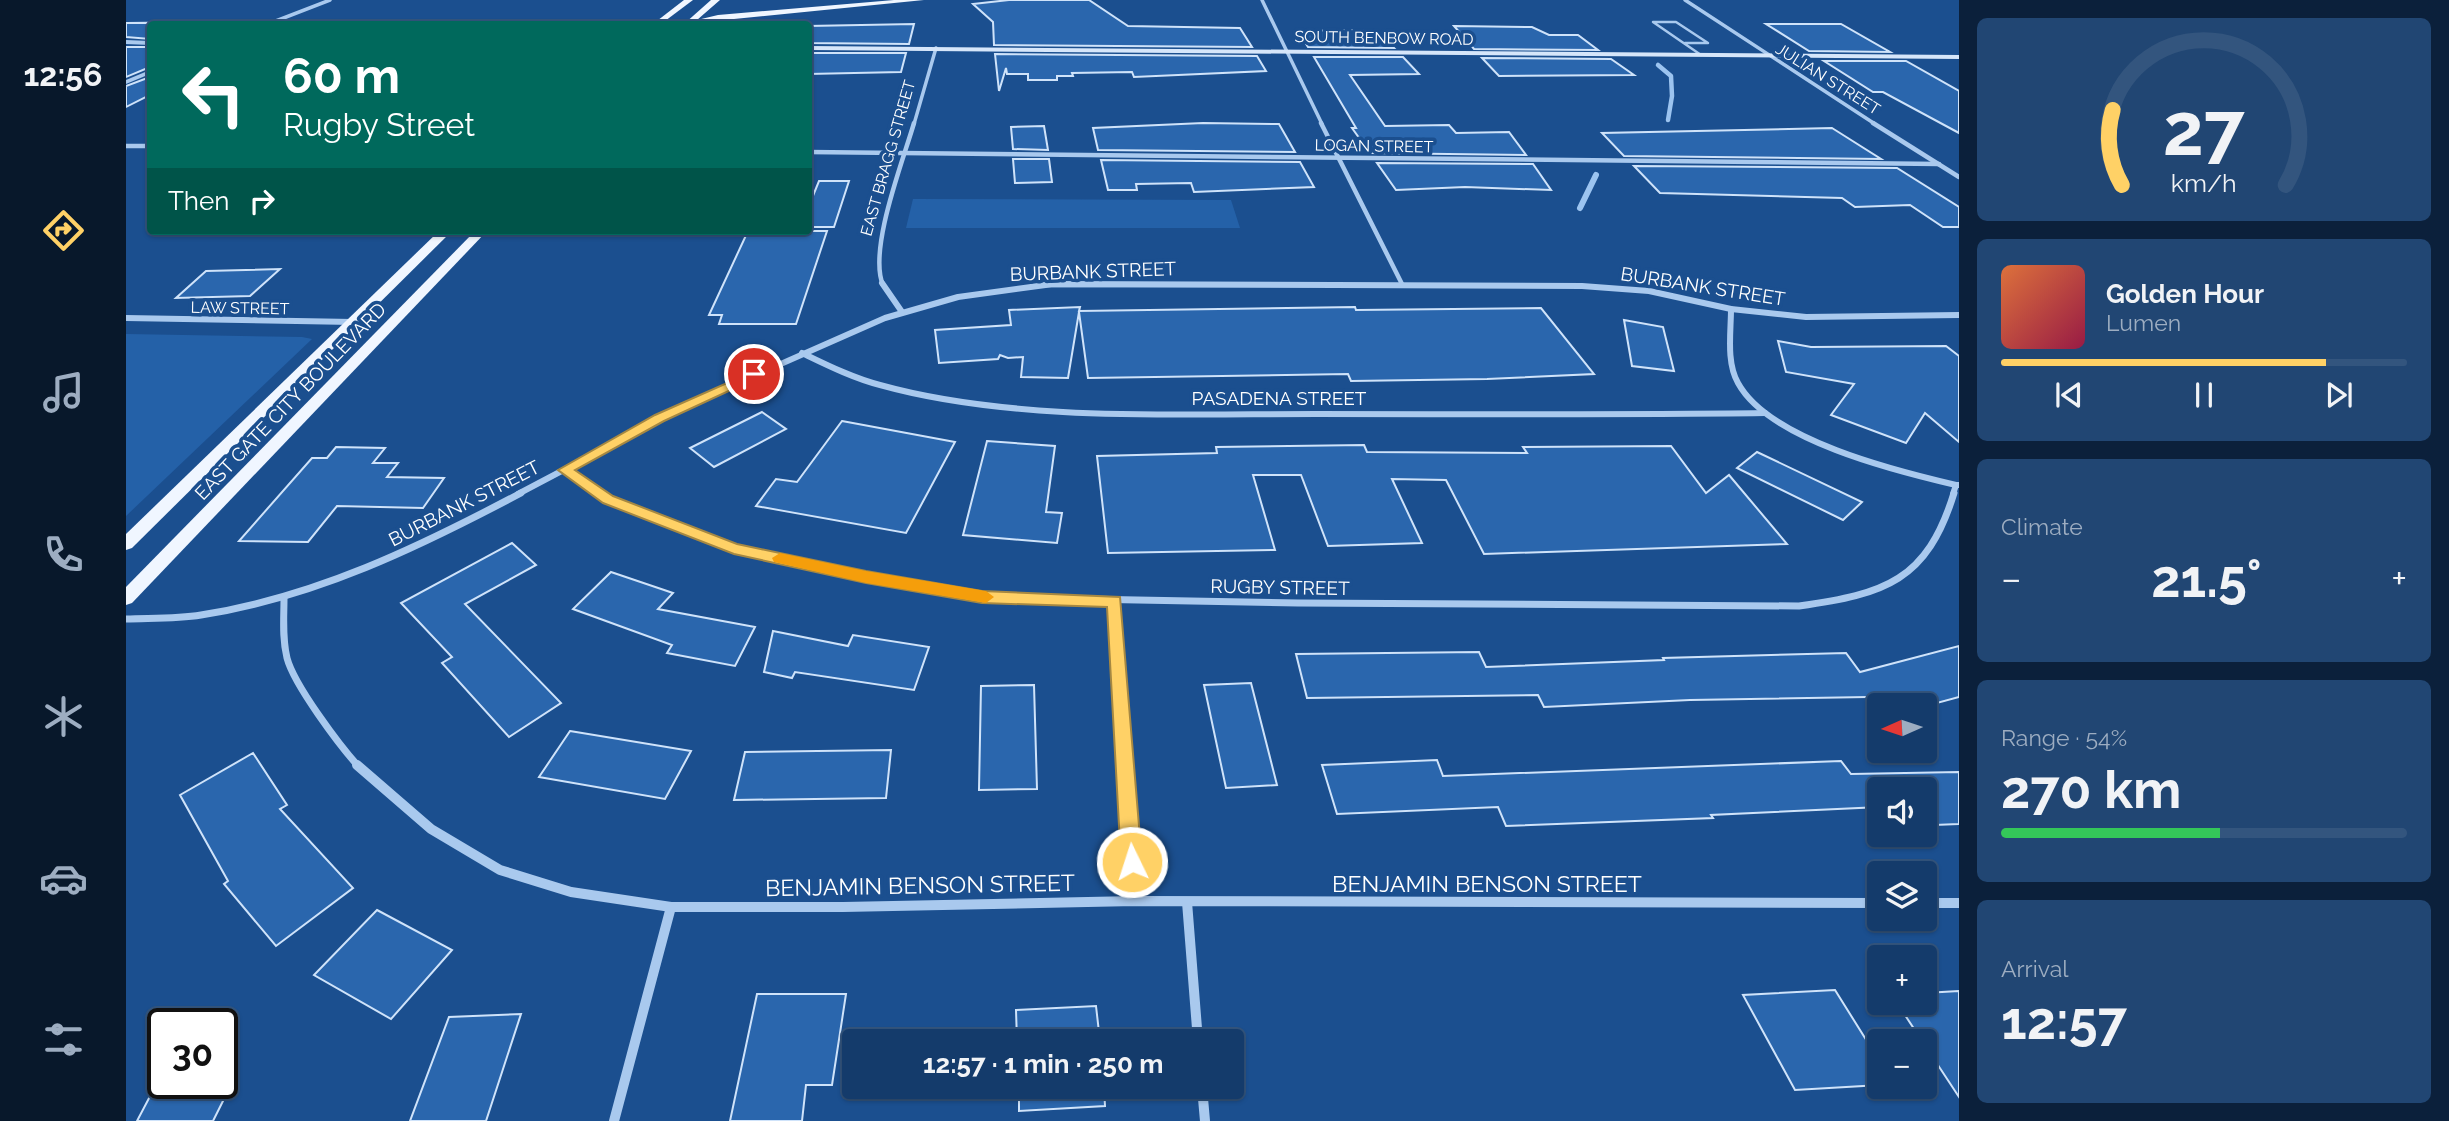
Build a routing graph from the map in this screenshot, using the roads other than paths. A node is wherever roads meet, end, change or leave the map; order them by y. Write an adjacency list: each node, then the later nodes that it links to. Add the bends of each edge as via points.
1 (330, 0): 9 (street)
2 (689, 0): 10 (main road)
3 (716, 0): 11 (main road)
4 (919, 0): 8 (main road)
5 (1262, 0): 18 (street)
6 (1685, 0): 20 (street, JULIAN STREET)
7 (784, 2): 8 (main road)
8 (866, 6): 12 (main road)
9 (276, 21)
10 (661, 21)
11 (691, 21)
12 (700, 21)
13 (126, 43): 14 (street)
14 (147, 43)
15 (1685, 43): 15 (lane, via 1708,43 1677,21 1653,22); 19 (lane)
16 (812, 48): 17 (main road, SOUTH BENBOW ROAD)
17 (936, 48): 18 (main road, SOUTH BENBOW ROAD); 27 (street, EAST BRAGG STREET)
18 (1285, 51): 19 (main road, SOUTH BENBOW ROAD); 28 (street)
19 (1702, 55): 20 (main road, SOUTH BENBOW ROAD)
20 (1767, 55): 21 (main road, SOUTH BENBOW ROAD); 29 (street, JULIAN STREET)
21 (1959, 57)
22 (147, 73): 23 (street)
23 (126, 82)
24 (126, 146): 25 (street)
25 (147, 146)
26 (812, 152): 27 (street, LOGAN STREET)
27 (905, 154): 28 (street, LOGAN STREET); 35 (street, EAST BRAGG STREET, via 877,265 879,280)
28 (1338, 158): 29 (street, LOGAN STREET); 33 (street)
29 (1939, 164): 30 (street, JULIAN STREET)
30 (1959, 177)
31 (442, 235): 38 (main road, EAST GATE CITY BOULEVARD)
32 (477, 235): 44 (main road, EAST GATE CITY BOULEVARD)
33 (1402, 284): 34 (street, BURBANK STREET, via 1636,290); 35 (street, BURBANK STREET, via 1053,284 981,291)
34 (1731, 309): 36 (street, BURBANK STREET, via 1806,317); 40 (street, via 1732,355 1739,383)
35 (902, 312): 39 (street, BURBANK STREET)
36 (1959, 315)
37 (126, 318): 38 (street, LAW STREET)
38 (354, 322): 43 (main road, EAST GATE CITY BOULEVARD)
39 (802, 353): 40 (street, PASADENA STREET, via 874,385 1010,408 1224,414); 41 (street, BURBANK STREET, via 660,418)
40 (1765, 413): 42 (street, via 1837,452)
41 (565, 470): 45 (street, BURBANK STREET, via 381,563); 46 (street, RUGBY STREET, via 608,500 734,548 982,597)
42 (1957, 485): 46 (street, RUGBY STREET, via 1926,555 1892,582 1847,600 1798,606)
43 (126, 544)
44 (126, 598)
45 (284, 598): 47 (street, BURBANK STREET, via 228,612); 53 (street, BENJAMIN BENSON STREET, via 284,644 301,687 357,765 431,829 500,870 571,892)
46 (1115, 601): 48 (street)
47 (126, 619)
48 (1135, 901): 49 (street, BENJAMIN BENSON STREET); 53 (street, BENJAMIN BENSON STREET)
49 (1187, 902): 50 (street, BENJAMIN BENSON STREET); 54 (street)
50 (1867, 903)
51 (1937, 903): 52 (street)
52 (1959, 903)
53 (671, 907): 56 (street)
54 (1197, 1029)
55 (1203, 1099): 57 (street)
56 (614, 1121)
57 (1205, 1121)

